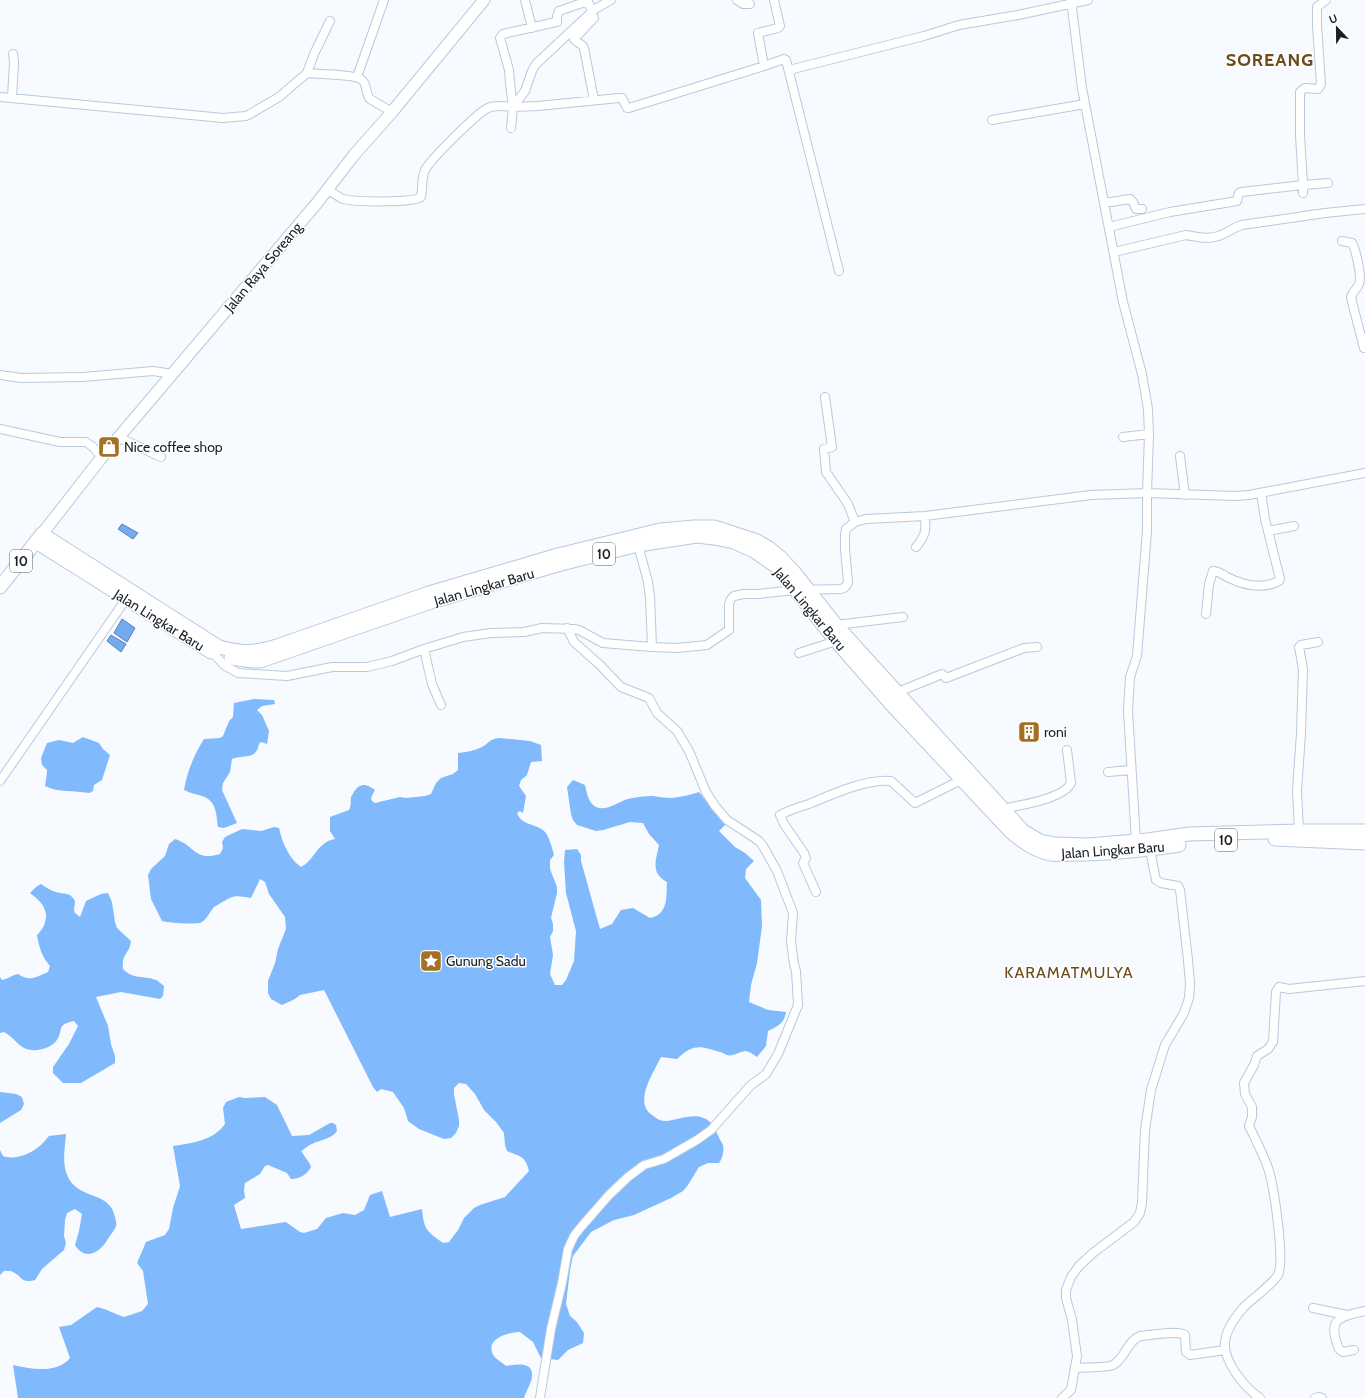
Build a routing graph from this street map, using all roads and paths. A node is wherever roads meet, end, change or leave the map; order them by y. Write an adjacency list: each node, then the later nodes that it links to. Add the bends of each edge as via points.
1 (384, 0): 19 (street)
2 (484, 0): 25 (main road, Jalan Raya Soreang)
3 (525, 0): 14 (street)
4 (611, 0): 12 (street, via 598,6)
5 (737, 0): 11 (street, via 742,4)
6 (774, 0): 16 (street, via 780,26 758,33)
7 (1088, 0): 9 (street)
8 (1326, 0): 10 (street)
9 (1071, 1): 17 (street, via 1018,16 959,25); 24 (street)
10 (1317, 3): 30 (street, via 1321,84 1318,89 1305,88 1300,92)
11 (750, 4)
12 (592, 13): 14 (street, via 588,2 585,2 559,11 557,22); 22 (street, via 594,18 574,39 584,48); 23 (street, via 536,64 526,90)
13 (330, 21): 18 (street)
14 (532, 28): 23 (street, via 503,34 500,38 509,70)
15 (13, 54): 21 (street)
16 (764, 66): 17 (street, via 785,59); 22 (street, via 629,108 622,98)
17 (789, 70): 37 (street)
18 (307, 73): 19 (street); 21 (street, via 279,97 246,116 223,118)
19 (357, 76): 25 (street, via 364,82 368,97)
20 (0, 97): 21 (street)
21 (12, 98)
22 (594, 100): 23 (street, via 538,106)
23 (512, 103): 27 (street); 29 (street, via 489,107 434,158 425,170 421,183 421,197 418,199 357,201 342,199)
24 (1085, 104): 26 (street); 31 (street)
25 (392, 112): 29 (main road, Jalan Raya Soreang)
26 (992, 120)
27 (511, 128)
28 (1328, 183): 30 (street)
29 (327, 189): 39 (main road, Jalan Raya Soreang)
30 (1303, 189): 34 (street, via 1241,192 1237,201 1170,212)
31 (1104, 203): 32 (street, via 1130,199 1136,209); 34 (street)
32 (1142, 209)
33 (1365, 210): 36 (street, via 1325,212 1236,226 1216,237 1198,238 1186,235)
34 (1109, 226): 36 (street)
35 (1342, 241): 38 (street, via 1352,243 1356,252 1360,282 1351,298)
36 (1114, 252): 43 (street, via 1123,302 1142,374)
37 (839, 271)
38 (1365, 350)
39 (173, 374): 40 (street, via 153,371 84,377 29,378); 45 (main road, Jalan Raya Soreang)
40 (0, 375)
41 (825, 398): 54 (street, via 832,447 824,449 826,472 848,504)
42 (0, 430): 47 (street, via 60,442 86,442)
43 (1149, 434): 44 (street); 50 (street)
44 (1123, 437)
45 (120, 438): 47 (main road, Jalan Raya Soreang); 48 (street)
46 (1180, 456): 52 (street)
47 (102, 457): 57 (main road, Jalan Raya Soreang)
48 (161, 458)
49 (1365, 473): 51 (street)
50 (1147, 493): 52 (street); 53 (street, via 1091,495); 77 (street, via 1147,531 1137,656 1130,677 1128,695)
51 (1261, 493): 52 (street, via 1235,496); 56 (street)
52 (1185, 495)
53 (925, 516): 54 (street); 59 (street, via 924,537)
54 (854, 522): 61 (street, via 846,529 845,535 847,585 841,589)
55 (1294, 526): 56 (street)
56 (1268, 531): 63 (street, via 1279,581 1267,586 1251,585 1214,571 1209,584)
57 (39, 538): 60 (highway, 10); 61 (highway, Jalan Lingkar Baru / 10, via 219,647 235,652 263,650 429,593 558,555 660,530 714,527 757,541 780,557 794,572); 62 (highway, Jalan Lingkar Baru / 10)
58 (638, 545): 61 (highway, Jalan Lingkar Baru / 10, via 697,536 734,542 767,559); 70 (street, via 648,582); 73 (highway, Jalan Lingkar Baru / 10, via 561,564 431,602 260,661 236,660)
59 (916, 547)
60 (0, 587)
61 (802, 590): 65 (highway, Jalan Lingkar Baru / 10); 67 (highway, Jalan Lingkar Baru / 10); 70 (street, via 734,596 729,604 729,630 720,637 707,644)
62 (126, 599): 73 (highway, Jalan Lingkar Baru / 10); 80 (street)
63 (1206, 614)
64 (903, 617): 65 (street)
65 (836, 625): 74 (highway, Jalan Lingkar Baru / 10)
66 (567, 628): 70 (street, via 579,630 603,643); 71 (street, via 542,628 463,637); 94 (street, via 574,642 621,687 649,698 657,713 677,731 715,806 727,820 763,846 793,913 791,942 798,1005 778,1054 766,1074 750,1086 711,1130 664,1159 644,1165 628,1177 574,1236 568,1249 551,1330)
67 (836, 641): 72 (street); 79 (highway, Jalan Lingkar Baru / 10, via 891,704)
68 (1318, 642): 82 (street, via 1299,647 1303,669 1297,790)
69 (1037, 647): 74 (street, via 1024,648 946,678 942,674)
70 (652, 648)
71 (424, 649): 73 (street, via 367,667 332,667 280,677 238,673 224,665); 75 (street, via 432,684)
72 (799, 653)
73 (214, 654)
74 (898, 692): 81 (highway, Jalan Lingkar Baru / 10)
75 (441, 705)
76 (1067, 750): 81 (street, via 1070,785 1051,797)
77 (1131, 770): 78 (street); 84 (street)
78 (1108, 772)
79 (963, 779): 84 (highway, Jalan Lingkar Baru / 10, via 1011,832 1024,843 1040,851 1052,854 1087,854); 86 (street, via 915,803 891,781 880,781 847,789 780,815 804,853 806,858 803,863)
80 (0, 781)
81 (1003, 809): 84 (highway, Jalan Lingkar Baru / 10, via 1023,831 1040,841 1088,845)
82 (1299, 830): 83 (highway, Jalan Lingkar Baru / 10); 84 (highway, Jalan Lingkar Baru / 10, via 1189,834)
83 (1365, 831)
84 (1145, 843): 85 (highway, Jalan Lingkar Baru / 10, via 1263,838); 93 (street, via 1156,880 1178,886 1180,890 1189,973 1189,998 1184,1013 1165,1045 1151,1090 1145,1130 1140,1213 1125,1230 1106,1242 1079,1266 1066,1290 1077,1356)
85 (1365, 843)
86 (816, 892)
87 (1365, 982): 91 (street, via 1289,990 1279,987 1276,992 1273,1042 1257,1056 1243,1087 1252,1107 1249,1126 1273,1185 1280,1267 1275,1280 1240,1312 1226,1337)
88 (1313, 1308): 90 (street)
89 (1365, 1311): 90 (street)
90 (1347, 1315): 92 (street, via 1337,1320 1334,1335 1341,1352)
91 (1225, 1350): 93 (street, via 1190,1355 1186,1352 1183,1334 1140,1336 1131,1342 1113,1365); 96 (street, via 1230,1364 1242,1381)
92 (1354, 1350)
93 (1076, 1368): 95 (street, via 1071,1390)
94 (540, 1398)
95 (1062, 1398)
96 (1260, 1398)
97 (1315, 1398): 98 (street)
98 (1322, 1398)

